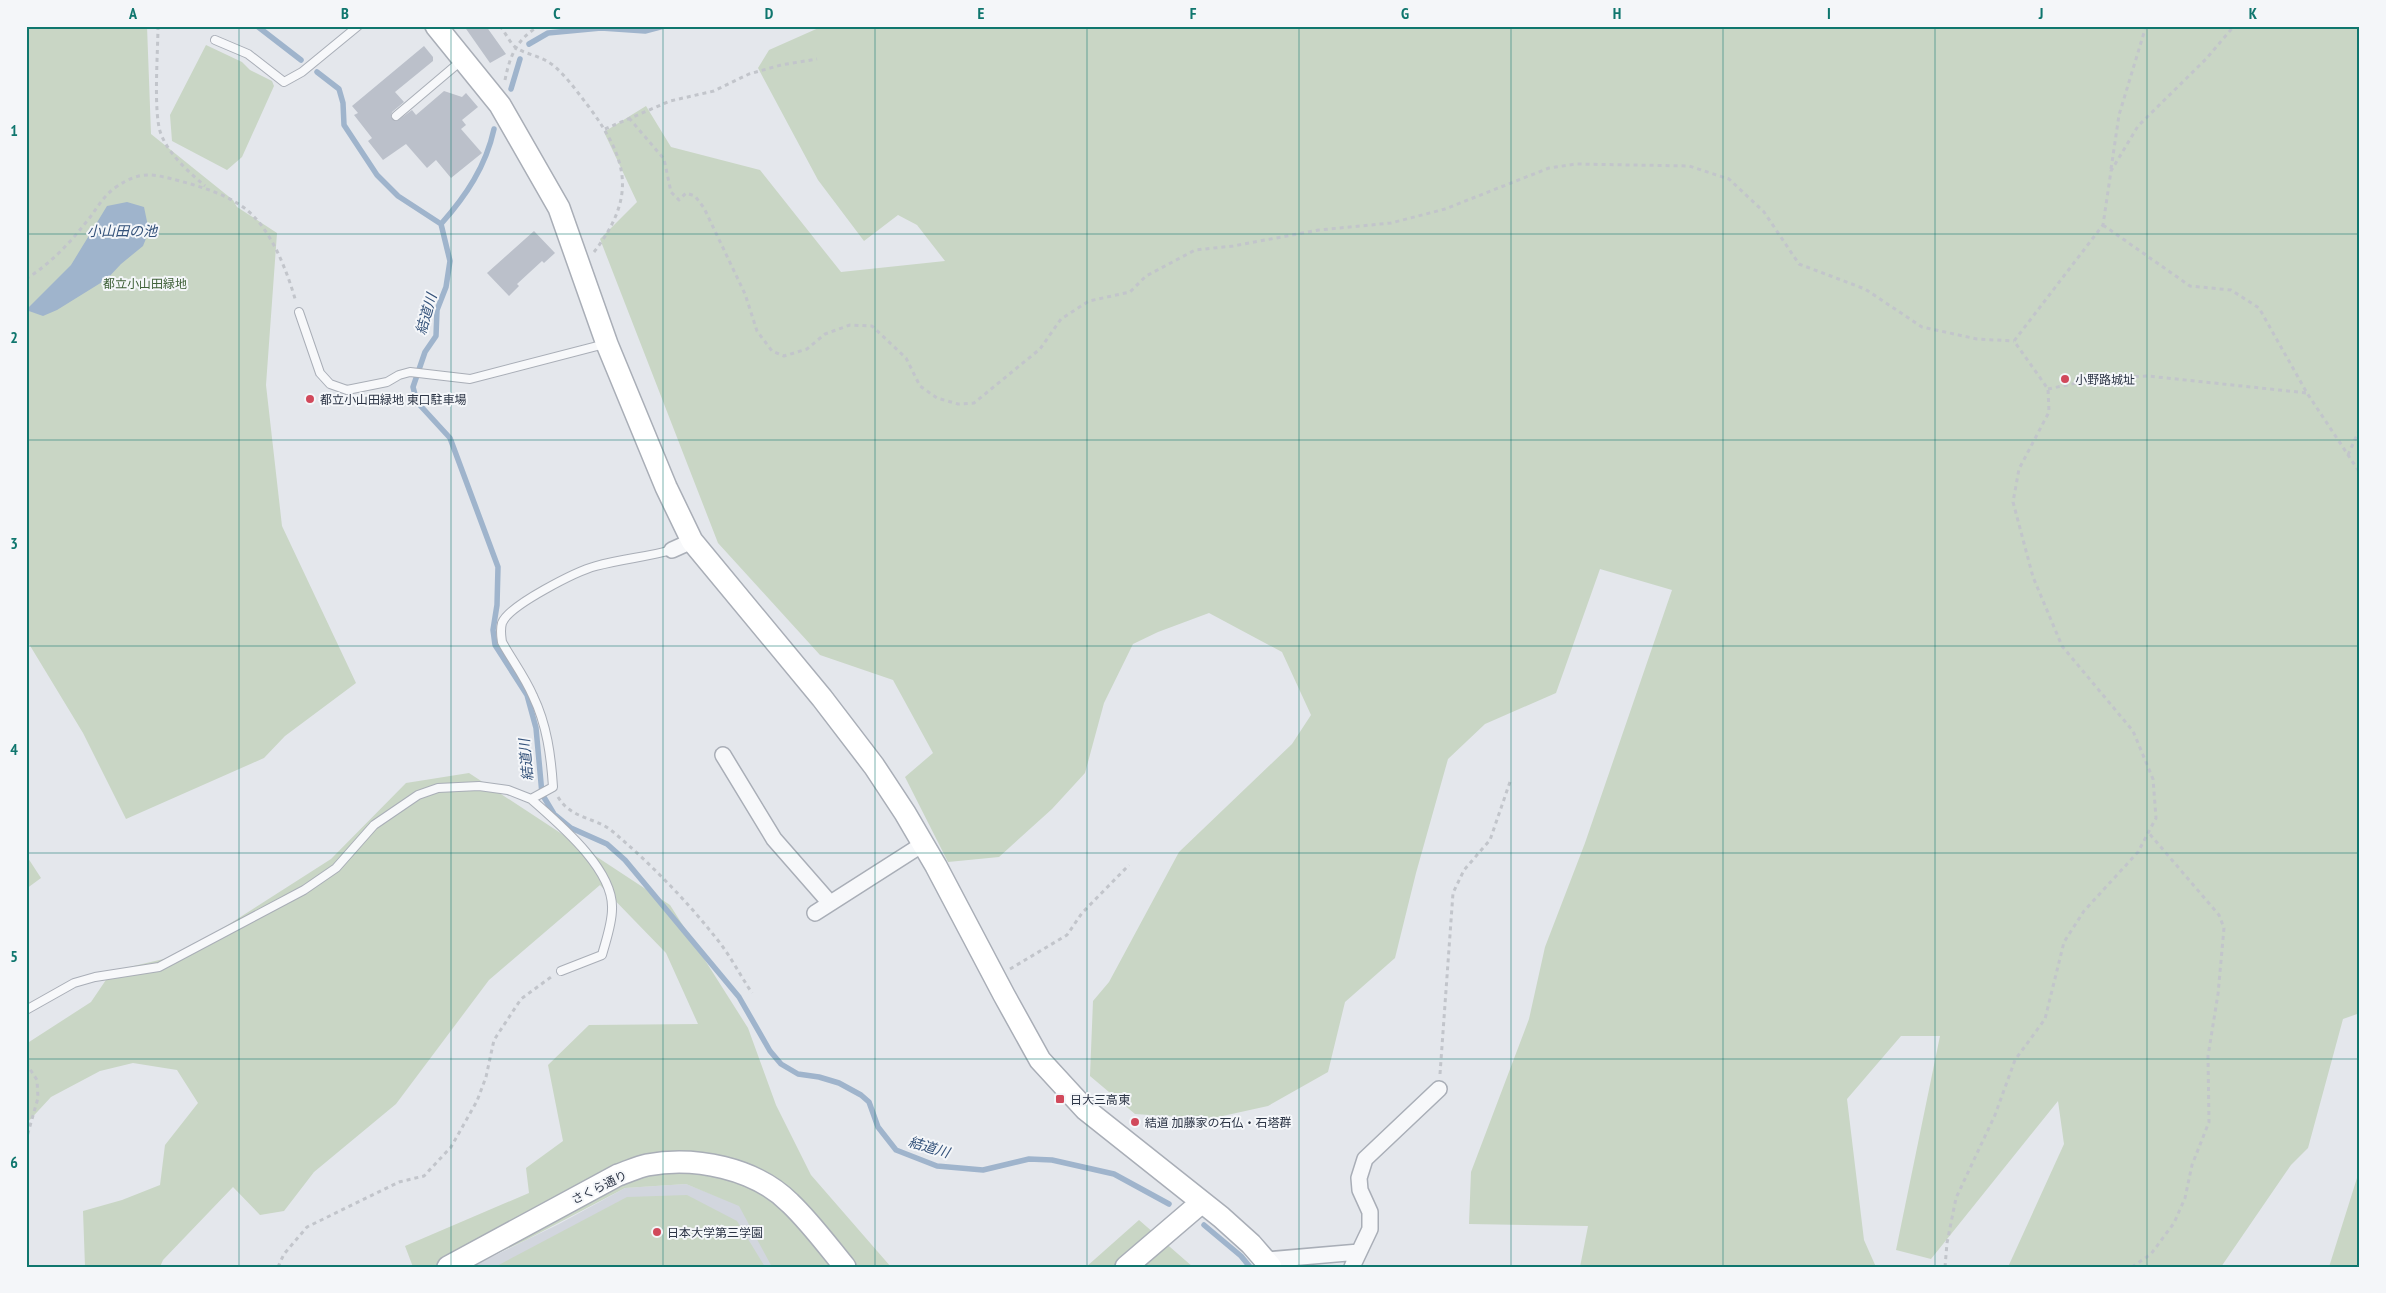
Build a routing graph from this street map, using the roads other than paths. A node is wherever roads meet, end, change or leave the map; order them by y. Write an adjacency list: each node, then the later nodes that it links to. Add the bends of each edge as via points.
1 (358, 26): 3 (lane, via 302,72 284,82 248,54)
2 (436, 26): 4 (street)
3 (215, 40)
4 (464, 59): 5 (lane); 7 (street, via 500,105 559,208)
5 (396, 116)
6 (299, 312): 7 (lane, via 320,372 330,384 347,390 372,386 410,372 470,379)
7 (607, 344): 8 (street)
8 (692, 541): 9 (street); 12 (street, via 840,719)
9 (672, 550): 11 (lane, via 580,571 520,605 502,622 502,642 533,694 550,754 551,788)
10 (723, 755): 13 (street, via 774,839)
11 (534, 797): 15 (lane, via 595,865 609,888 612,908 602,955); 16 (lane, via 479,786 438,788 418,795 374,825 336,868 304,890 159,967 74,983)
12 (923, 844): 13 (street); 18 (street, via 1029,1043 1085,1109)
13 (830, 903): 14 (street)
14 (815, 913)
15 (561, 971)
16 (26, 1010)
17 (1439, 1089): 19 (street, via 1365,1159 1359,1178 1360,1190 1370,1212 1370,1230)
18 (1202, 1202): 20 (street, via 1238,1230); 23 (street)
19 (1359, 1252): 20 (street); 24 (street)
20 (1269, 1263)
21 (448, 1267): 22 (street, さくら通り, via 618,1175 646,1166 694,1163 724,1168 773,1189 815,1229)
22 (845, 1267)
23 (1126, 1267)
24 (1352, 1267)

